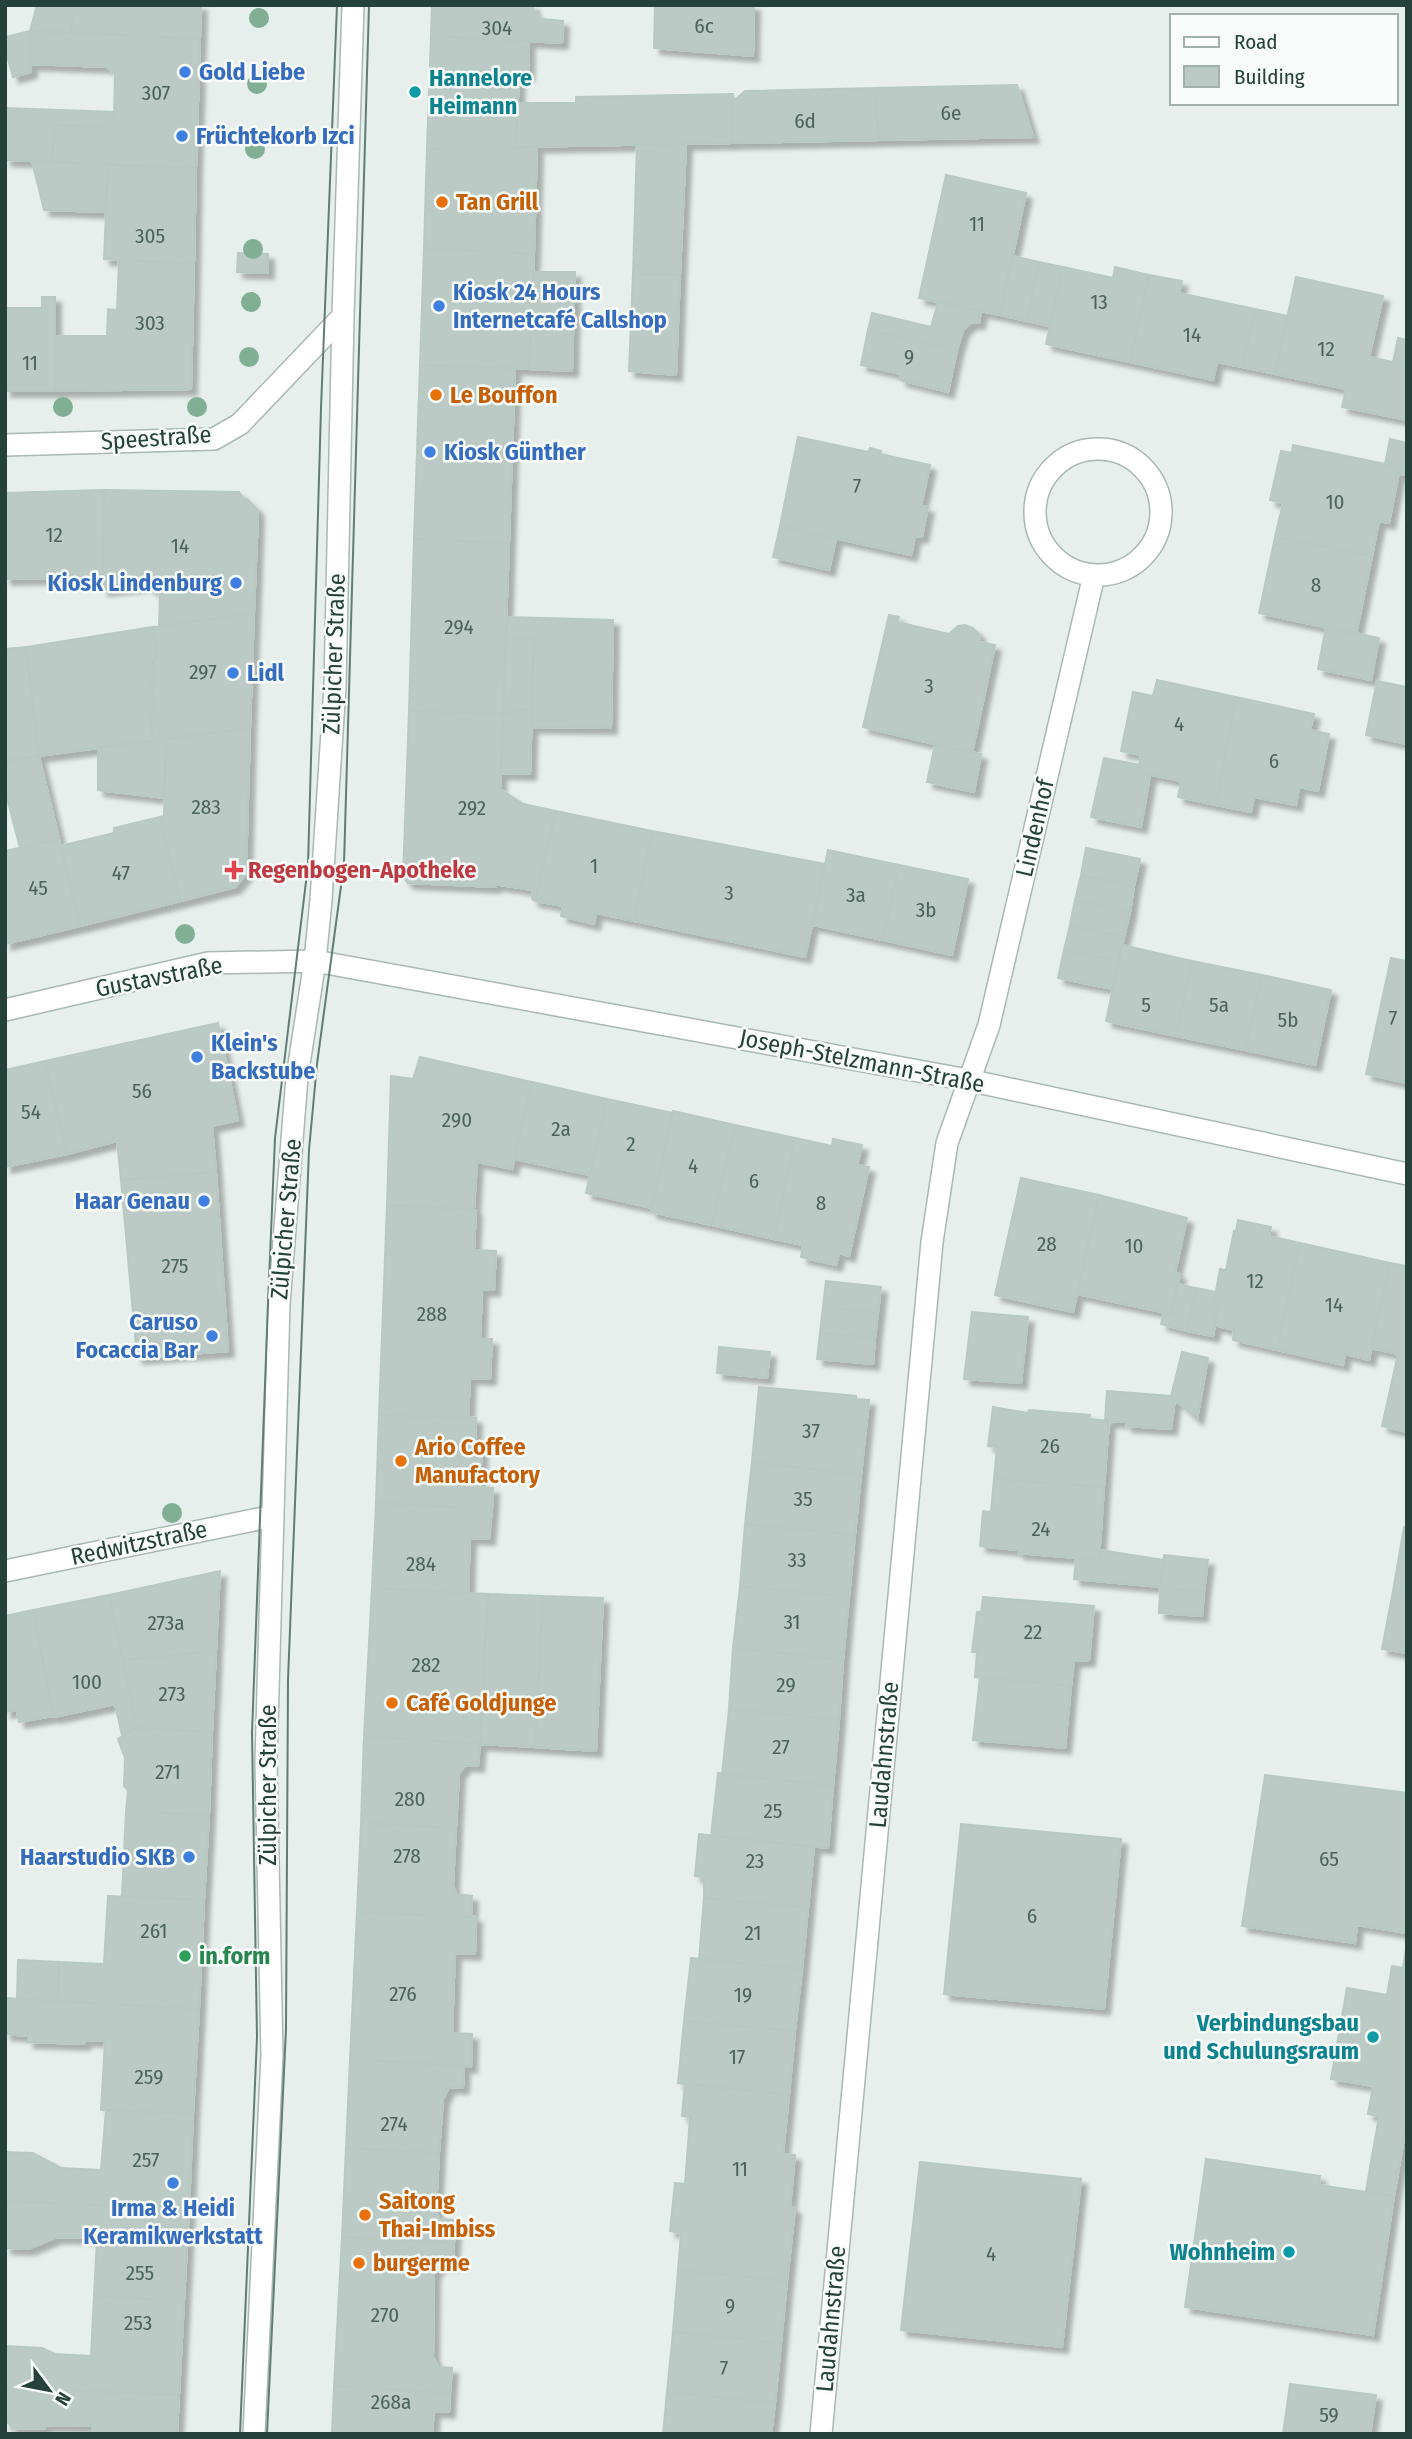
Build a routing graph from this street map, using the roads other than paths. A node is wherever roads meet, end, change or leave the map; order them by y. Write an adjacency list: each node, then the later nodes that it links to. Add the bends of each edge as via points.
1 (353, 5): 2 (street, Zülpicher Straße)
2 (343, 316): 3 (street, Speestraße, via 240,424 214,439); 5 (street, Zülpicher Straße, via 335,686)
3 (5, 445)
4 (1094, 575): 4 (street, via 1110,574 1138,561 1149,550 1161,505 1157,489 1138,464 1095,449 1079,452 1052,469 1037,496 1035,512 1042,542 1052,555 1078,572); 7 (street, Lindenhof, via 989,1025)
5 (315, 961): 6 (street, Gustavstraße, via 208,962); 7 (street, Joseph-Stelzmann-Straße); 9 (street, Zülpicher Straße, via 298,1077 279,1304)
6 (5, 1010)
7 (968, 1080): 8 (street, Joseph-Stelzmann-Straße); 12 (street, Laudahnstraße, via 947,1143 932,1242)
8 (1407, 1174)
9 (274, 1516): 10 (street, Redwitzstraße); 11 (street, Zülpicher Straße, via 266,1761 272,2055)
10 (5, 1571)
11 (254, 2434)
12 (821, 2434)

